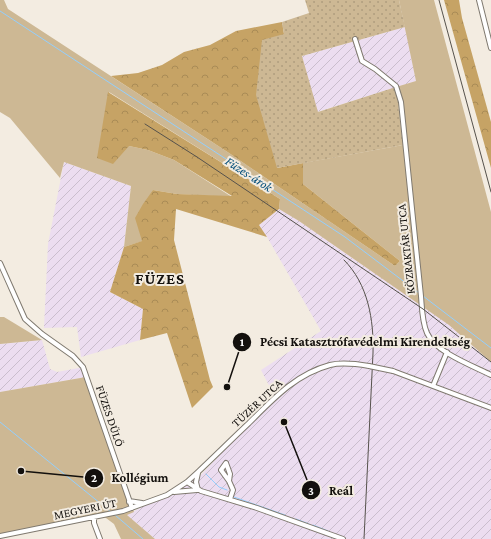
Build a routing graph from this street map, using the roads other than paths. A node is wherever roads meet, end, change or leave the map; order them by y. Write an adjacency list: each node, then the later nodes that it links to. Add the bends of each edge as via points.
1 (479, 0): 3 (street)
2 (355, 39): 5 (street, KÖZRAKTÁR UTCA, via 362,61 397,86 401,102 427,333 435,344)
3 (491, 48)
4 (0, 264): 15 (street, FÜZES DŰLŐ, via 26,319 83,367)
5 (447, 352): 6 (street, KÖZRAKTÁR UTCA); 7 (street)
6 (491, 375)
7 (433, 386): 8 (street, TÜZÉR UTCA); 9 (street, TÜZÉR UTCA, bridge, via 393,371 369,366 331,365 311,372 276,396)
8 (491, 408)
9 (198, 472): 10 (street, TÜZÉR UTCA); 12 (street)
10 (187, 482): 12 (street, MEGYERI ÚT); 13 (street, MEGYERI ÚT)
11 (229, 482): 14 (street, via 234,490)
12 (198, 490): 13 (street, MEGYERI ÚT); 14 (street, MEGYERI ÚT)
13 (172, 492): 16 (street, MEGYERI ÚT)
14 (230, 500): 22 (street, MEGYERI ÚT)
15 (129, 501): 16 (street); 17 (street, FÜZES DŰLŐ); 18 (street)
16 (146, 503): 17 (street, MEGYERI ÚT)
17 (132, 508): 18 (street, MEGYERI ÚT)
18 (123, 511): 19 (street, MEGYERI ÚT)
19 (94, 518): 20 (street, MEGYERI ÚT); 21 (street)
20 (0, 536)
21 (100, 539)
22 (343, 539)

